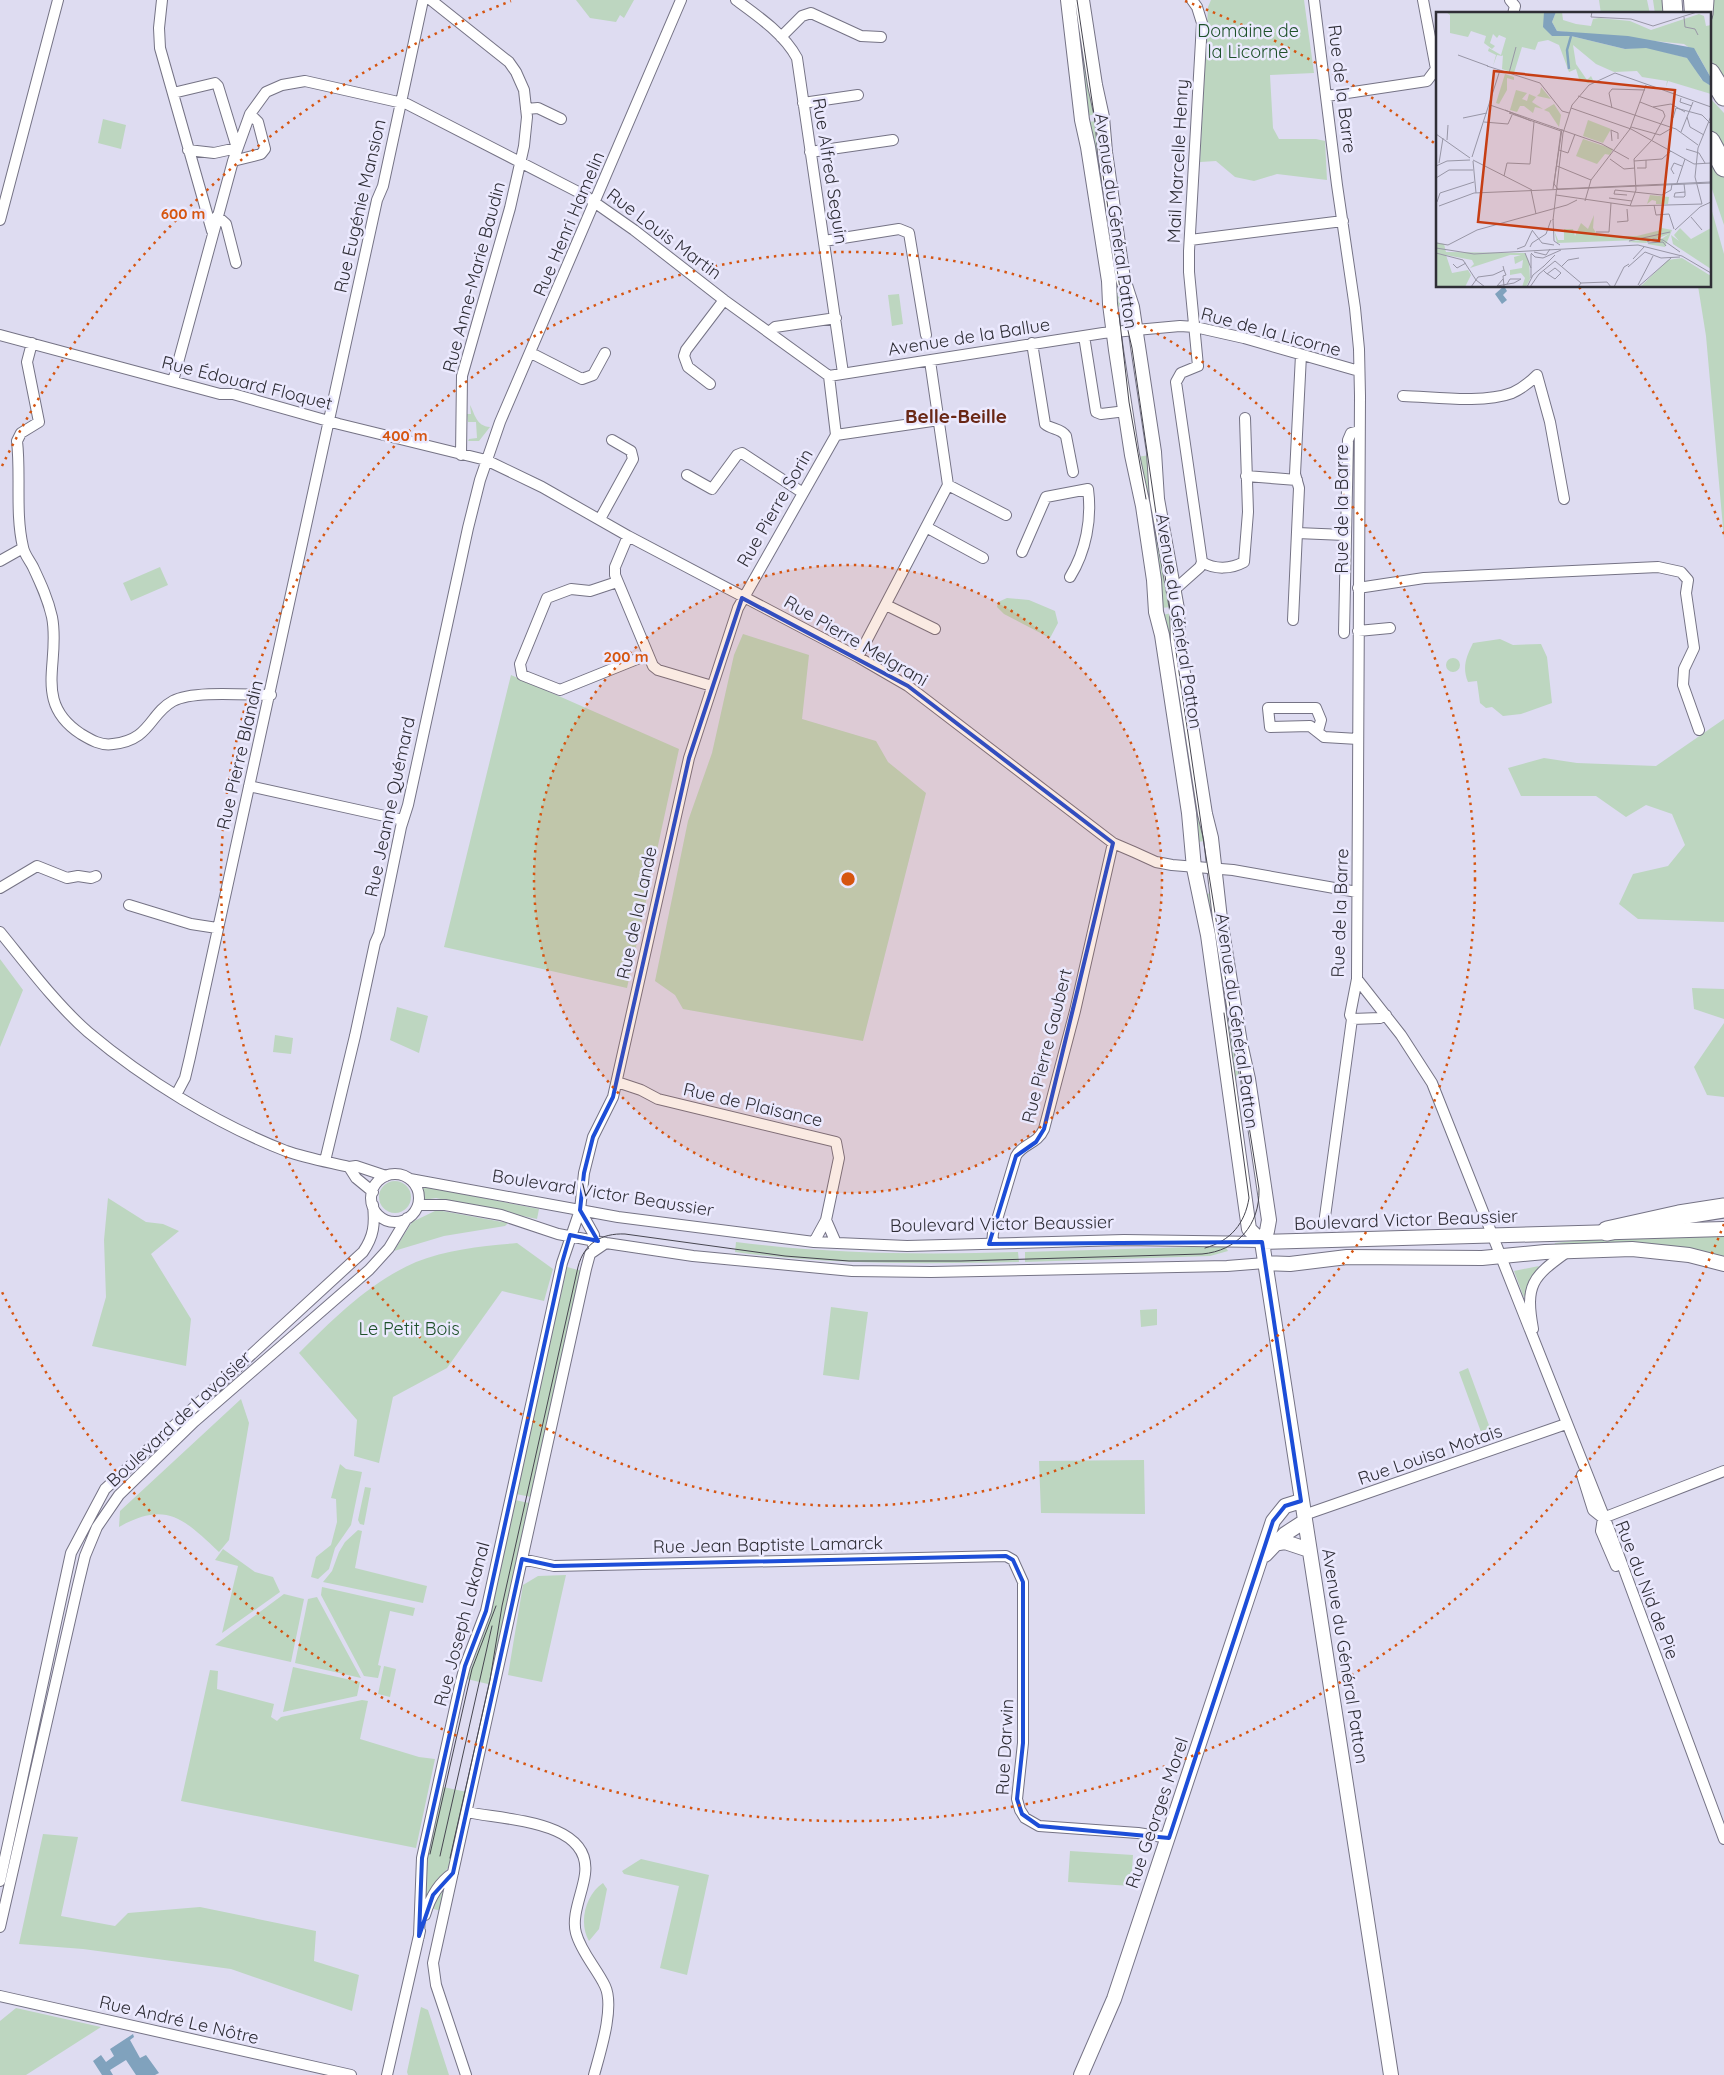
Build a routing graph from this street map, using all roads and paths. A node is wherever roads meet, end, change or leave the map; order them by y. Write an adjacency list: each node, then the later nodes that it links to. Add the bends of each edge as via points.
1 (58, 0): 38 (street)
2 (162, 0): 18 (street, via 159,38)
3 (423, 0): 22 (street, Rue Eugénie Mansion)
4 (431, 0): 25 (street, Rue Anne-Marie Baudin, via 509,62 524,90)
5 (681, 0): 36 (street, Rue Henri Hamelin)
6 (736, 0): 14 (street, Rue Alfred Seguin)
7 (1068, 0): 48 (street, Avenue du Général Patton, via 1082,120 1108,271)
8 (1082, 0): 47 (street, Avenue du Général Patton)
9 (1192, 0): 42 (street, Mail Marcelle Henry, via 1202,24)
10 (1314, 0): 20 (street, Rue de la Barre)
11 (1423, 0): 20 (street, via 1436,69 1427,81)
12 (1510, 0): 13 (street, via 1515,6)
13 (1514, 12)
14 (782, 37): 15 (street, via 802,16 811,13 861,36); 23 (street, Rue Alfred Seguin, via 797,58)
15 (881, 37)
16 (1712, 76): 21 (highway)
17 (1712, 91): 24 (street)
18 (173, 93): 30 (street, via 215,83); 31 (street)
19 (858, 95): 23 (street)
20 (1327, 96): 39 (street, Rue de la Barre)
21 (1724, 96)
22 (400, 102): 26 (street, Rue Louis Martin, via 317,83 299,82 266,92); 34 (street, Rue Louis Martin); 67 (street, Rue Eugénie Mansion)
23 (803, 103): 32 (street, Rue Alfred Seguin)
24 (1724, 106)
25 (526, 109): 27 (street, via 538,108); 34 (street, Rue Anne-Marie Baudin)
26 (250, 114): 30 (street, Rue Louis Martin); 33 (street, via 258,122 265,148 261,154)
27 (561, 119)
28 (893, 140): 32 (street)
29 (1712, 144): 35 (highway)
30 (237, 148): 31 (street, via 214,153); 33 (street, Rue Louis Martin)
31 (188, 150): 40 (street)
32 (810, 152): 41 (street, Rue Alfred Seguin)
33 (233, 161): 37 (street, Rue Louis Martin)
34 (521, 163): 36 (street, Rue Louis Martin); 72 (street, Rue Anne-Marie Baudin, via 462,376)
35 (1724, 167)
36 (595, 202): 44 (street, Rue Louis Martin); 55 (street, Rue Henri Hamelin)
37 (217, 216): 40 (street, Rue Louis Martin); 43 (street, via 226,224)
38 (0, 220)
39 (1343, 221): 42 (street); 59 (street, Rue de la Barre, via 1358,329)
40 (213, 232): 62 (street, Rue Louis Martin)
41 (824, 240): 45 (street, Rue Alfred Seguin); 51 (street, via 900,229 909,233)
42 (1190, 240): 46 (street, Mail Marcelle Henry, via 1189,272)
43 (236, 263)
44 (724, 300): 49 (street, Rue Louis Martin); 63 (street, via 684,356 688,367)
45 (836, 318): 49 (street, via 775,327); 60 (street, Rue Alfred Seguin)
46 (1195, 327): 47 (street, Rue de la Licorne); 57 (street, Rue de la Licorne); 91 (street, Mail Marcelle Henry, via 1198,366 1181,373 1176,382)
47 (1134, 329): 48 (street, Rue de la Licorne); 95 (street, Avenue du Général Patton)
48 (1114, 331): 52 (street, Avenue de la Ballue); 65 (street, Avenue du Général Patton)
49 (769, 332): 61 (street, Rue Louis Martin)
50 (0, 335): 53 (street, Rue Édouard Floquet)
51 (926, 336)
52 (1084, 336): 54 (street, Avenue de la Ballue); 65 (street, via 1096,412)
53 (32, 343): 62 (street, Rue Édouard Floquet); 87 (street, via 28,362 39,422 21,433 17,441)
54 (1032, 343): 58 (street, Avenue de la Ballue); 74 (street, via 1046,424 1064,432)
55 (531, 353): 56 (street, via 582,379 593,375); 73 (street, Rue Henri Hamelin)
56 (605, 353)
57 (1301, 355): 59 (street, Rue de la Licorne); 77 (street)
58 (930, 361): 60 (street, Avenue de la Ballue); 68 (street)
59 (1359, 371): 69 (street, Rue de la Barre)
60 (843, 374): 61 (street, Avenue de la Ballue)
61 (829, 376): 70 (street)
62 (173, 380): 67 (street, Rue Édouard Floquet)
63 (710, 384)
64 (1403, 396): 80 (street, via 1500,396 1512,393 1537,375 1550,422)
65 (1126, 411): 113 (street, Avenue du Général Patton, via 1189,813)
66 (1245, 418): 76 (street)
67 (330, 420): 72 (street, Rue Édouard Floquet); 106 (street, Rue Pierre Blandin)
68 (939, 420): 70 (street); 78 (street)
69 (1358, 430): 85 (street, via 1351,433 1348,440); 94 (street, Rue de la Barre)
70 (836, 435): 79 (street, Rue Pierre Sorin)
71 (612, 440): 82 (street, via 628,449 633,459)
72 (461, 455): 73 (street, Rue Édouard Floquet)
73 (486, 460): 82 (street, Rue Pierre Melgrani); 111 (street, Rue Jeanne Quémard)
74 (1073, 472)
75 (687, 475): 79 (street, via 712,489 742,452)
76 (1246, 476): 77 (street); 91 (street, via 1248,512 1244,562 1236,566 1211,567)
77 (1297, 480): 84 (street)
78 (948, 485): 81 (street); 83 (street)
79 (803, 492): 96 (street, Rue Pierre Sorin)
80 (1564, 499)
81 (1006, 515)
82 (600, 519): 86 (street, Rue Pierre Melgrani)
83 (926, 528): 89 (street); 97 (street)
84 (1297, 534): 85 (street); 98 (street)
85 (1345, 535): 102 (street)
86 (628, 536): 93 (street, via 615,567); 96 (street, Rue Pierre Melgrani)
87 (23, 548): 90 (street); 106 (street, via 47,599 53,620 50,676 56,707 70,727 86,737 112,745 136,738 164,707 181,698)
88 (1022, 552): 92 (street, via 1046,497 1088,489 1090,517 1081,553)
89 (983, 558)
90 (0, 560)
91 (1202, 562): 95 (street)
92 (1070, 577)
93 (617, 582): 103 (street); 103 (street, via 590,591 571,589 547,598 520,664 522,675 560,690)
94 (1358, 588): 101 (street, Rue de la Barre); 107 (street, via 1444,577 1658,567 1681,572 1688,580 1686,593 1694,648 1684,669 1683,685)
95 (1172, 591): 114 (street, Avenue du Général Patton, via 1200,785)
96 (742, 598): 104 (street, Rue Pierre Melgrani); 105 (street, Rue de la Lande)
97 (886, 604): 100 (street); 104 (street)
98 (1293, 620)
99 (1390, 628): 101 (street)
100 (935, 629)
101 (1358, 631): 109 (street, Rue de la Barre)
102 (1344, 633)
103 (647, 655): 105 (street, via 658,670)
104 (858, 657): 112 (street, Rue Pierre Melgrani, via 908,686)
105 (712, 686): 124 (street, Rue de la Lande, via 673,822)
106 (270, 695): 110 (street, Rue Pierre Blandin)
107 (1699, 730)
108 (1318, 731): 108 (street, via 1310,726 1270,727 1268,708 1316,708 1321,720); 109 (street, via 1324,737)
109 (1358, 739): 117 (street, Rue de la Barre)
110 (249, 786): 111 (street); 119 (street, Rue Pierre Blandin)
111 (403, 820): 126 (street, Rue Jeanne Quémard)
112 (1113, 843): 113 (street, Rue Pierre Melgrani, via 1156,862); 147 (street, Rue Pierre Gaubert, via 1044,1129 1036,1142 1018,1152)
113 (1194, 868): 114 (street, Rue Pierre Melgrani); 144 (street, Avenue du Général Patton, via 1208,935 1248,1229)
114 (1216, 869): 117 (street, Rue Pierre Melgrani); 144 (street, Avenue du Général Patton, via 1220,919 1269,1220)
115 (96, 876): 116 (street, via 67,878 37,866)
116 (0, 888)
117 (1357, 892): 121 (street, Rue de la Barre)
118 (129, 905): 119 (street, via 191,924)
119 (217, 928): 125 (street, Rue Pierre Blandin, via 185,1078)
120 (0, 932): 125 (street, via 87,1031)
121 (1357, 979): 122 (street, Rue du Nid de Pie); 123 (street, Rue de la Barre, via 1350,1014)
122 (1386, 1016): 123 (street); 141 (street, Rue du Nid de Pie, via 1432,1083)
123 (1352, 1019): 137 (street, Rue de la Barre)
124 (617, 1082): 134 (street, Rue de la Lande, via 614,1097 593,1137 584,1173); 136 (street, Rue de Plaisance, via 667,1101 836,1142 839,1158)
125 (176, 1095): 126 (street, via 213,1118 252,1136 288,1151)
126 (325, 1161): 127 (street)
127 (349, 1167): 128 (street, via 356,1166); 130 (street)
128 (386, 1176): 129 (street, via 401,1175); 130 (street)
129 (410, 1179): 132 (street, via 418,1191); 134 (street, Boulevard Victor Beaussier)
130 (372, 1192): 131 (street)
131 (373, 1205): 135 (street, via 384,1219 396,1222); 169 (street, Boulevard de Lavoisier, via 374,1230 363,1252 105,1489 89,1515 71,1553)
132 (418, 1205): 135 (street); 140 (street, Boulevard Victor Beaussier, via 445,1205 492,1214)
133 (1724, 1208): 139 (highway)
134 (580, 1210): 140 (street, Rue de la Lande); 142 (street); 143 (street, Boulevard Victor Beaussier)
135 (407, 1218): 170 (street, Boulevard de Lavoisier, via 389,1248 369,1270 194,1422 119,1495 97,1526 85,1556)
136 (826, 1220): 143 (street, Rue de Plaisance); 146 (street)
137 (1324, 1224)
138 (1724, 1229): 139 (street, Boulevard Victor Beaussier)
139 (1603, 1232): 141 (street, Boulevard Victor Beaussier); 150 (street, Boulevard Victor Beaussier, via 1503,1245 1499,1248)
140 (570, 1235): 142 (street, Boulevard Victor Beaussier); 171 (street, Rue Joseph Lakanal, via 486,1611 465,1666 422,1858)
141 (1491, 1235): 144 (street, Boulevard Victor Beaussier); 150 (street, Rue du Nid de Pie)
142 (595, 1240): 145 (street, Boulevard Victor Beaussier); 149 (street, Rue Joseph Lakanal)
143 (814, 1242): 146 (street, Boulevard Victor Beaussier)
144 (1262, 1242): 147 (street, Boulevard Victor Beaussier, via 1124,1240); 151 (street, Avenue du Général Patton)
145 (606, 1243): 149 (street); 151 (street, Boulevard Victor Beaussier, via 693,1256 852,1271 930,1272)
146 (836, 1243): 147 (street, Boulevard Victor Beaussier, via 907,1246)
147 (992, 1244)
148 (1567, 1252): 150 (street, Boulevard Victor Beaussier); 152 (street, Boulevard Victor Beaussier, via 1632,1249 1672,1252); 153 (street, Rue du Nid de Pie, via 1538,1274 1530,1292 1528,1304)
149 (590, 1254): 162 (street, Rue Joseph Lakanal)
150 (1499, 1256): 151 (street, Boulevard Victor Beaussier, via 1346,1257 1290,1264); 153 (street, Rue du Nid de Pie)
151 (1266, 1263): 156 (street, Avenue du Général Patton)
152 (1724, 1264)
153 (1538, 1350): 154 (street, Rue du Nid de Pie)
154 (1566, 1424): 156 (street, Rue Louisa Motais); 157 (street, Rue du Nid de Pie)
155 (1724, 1471): 157 (street)
156 (1303, 1512): 158 (street, via 1285,1506); 159 (street, Rue Georges Morel); 161 (street, Avenue du Général Patton)
157 (1603, 1518): 167 (street, Rue du Nid de Pie, via 1601,1532 1604,1542 1661,1673)
158 (1273, 1521): 159 (street); 163 (street, Rue Georges Morel)
159 (1285, 1534): 160 (street, Rue Georges Morel)
160 (1273, 1544): 161 (street, via 1285,1542); 163 (street, Rue Georges Morel)
161 (1309, 1550): 178 (street, Avenue du Général Patton)
162 (522, 1559): 164 (street, Rue Jean Baptiste Lamarck, via 554,1566 1001,1555); 165 (street, Rue Joseph Lakanal)
163 (1262, 1559): 166 (street, Rue Georges Morel)
164 (1013, 1560): 166 (street, Rue Darwin, via 1023,1582 1024,1743 1017,1800 1022,1814 1030,1823 1040,1826)
165 (467, 1812): 168 (street, Rue Joseph Lakanal); 176 (street, via 556,1830 581,1849 586,1872 575,1928 578,1940 609,1998)
166 (1169, 1838): 177 (street, Rue Georges Morel, via 1114,1999)
167 (1724, 1839)
168 (453, 1873): 171 (street, Rue Joseph Lakanal, via 433,1895); 175 (street, via 432,1971)
169 (0, 1881)
170 (0, 1926)
171 (419, 1936): 174 (street, Rue Joseph Lakanal)
172 (0, 1996): 173 (street, Rue André Le Nôtre)
173 (351, 2075)
174 (387, 2075)
175 (466, 2075)
176 (594, 2075)
177 (1081, 2075)
178 (1391, 2075)

